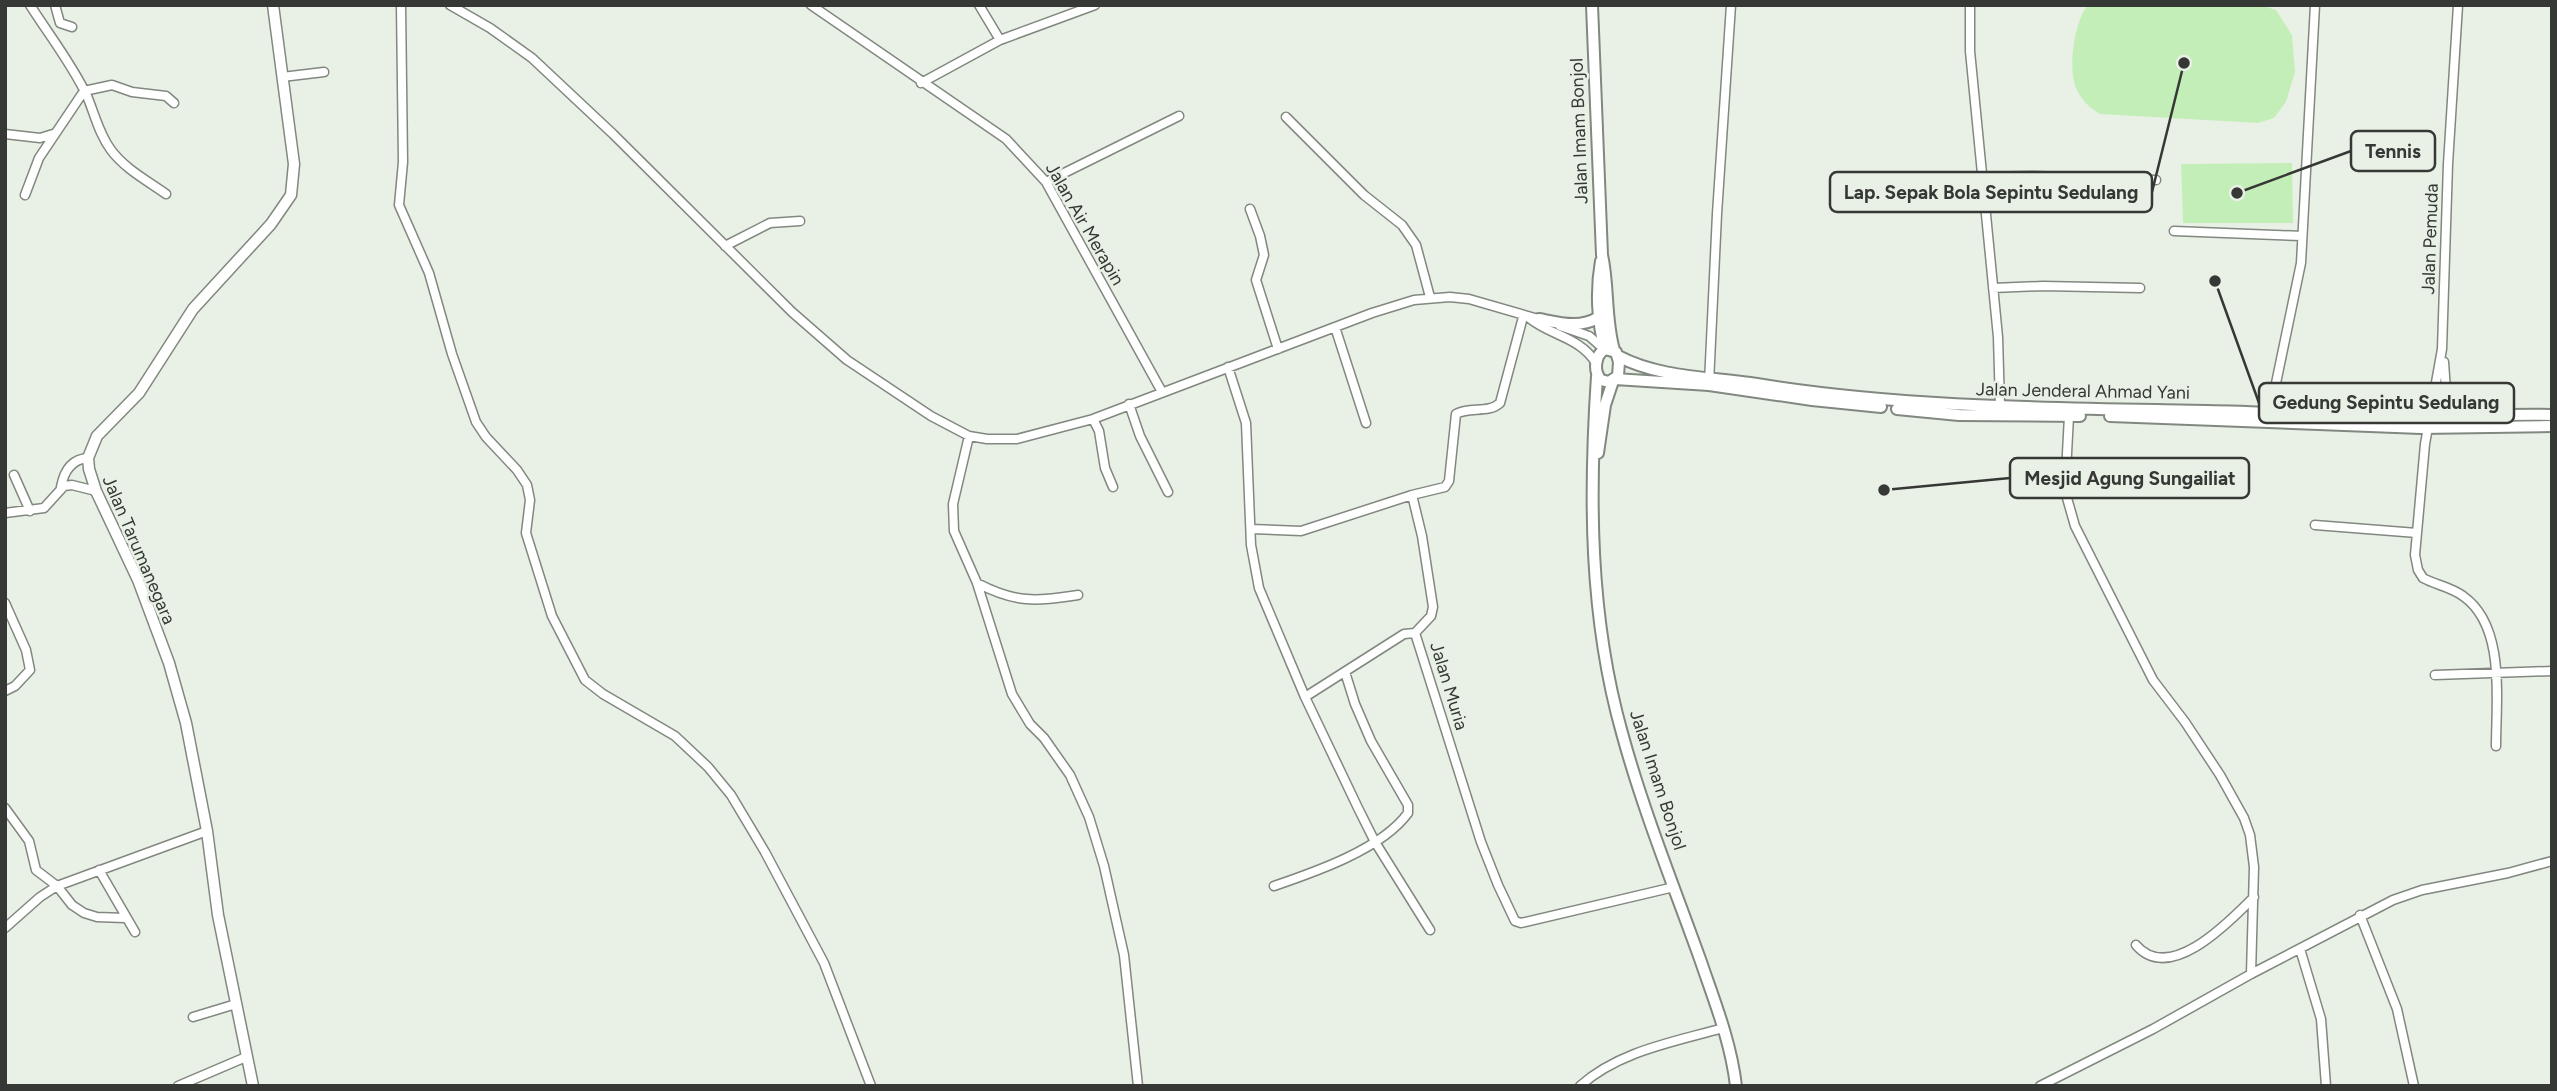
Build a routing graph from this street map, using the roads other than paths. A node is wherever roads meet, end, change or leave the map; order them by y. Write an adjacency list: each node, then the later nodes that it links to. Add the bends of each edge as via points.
1 (30, 5): 19 (street)
2 (55, 5): 14 (street, via 60,23)
3 (272, 5): 17 (street, Jalan Tarumanegara)
4 (401, 5): 111 (street, via 403,162 399,205 429,273 475,422 527,485 526,533 552,616 579,672 591,685 675,736 731,795 824,963)
5 (450, 5): 34 (street, via 532,58)
6 (811, 5): 18 (street, Jalan Air Merapin)
7 (979, 5): 15 (street)
8 (1096, 5): 15 (street)
9 (1592, 5): 35 (main road, Jalan Imam Bonjol)
10 (1731, 5): 49 (street)
11 (1970, 5): 25 (street)
12 (2315, 5): 33 (street)
13 (2458, 5): 43 (street, Jalan Pemuda)
14 (72, 27)
15 (1000, 40): 18 (street)
16 (324, 72): 17 (street)
17 (282, 77): 64 (street, Jalan Tarumanegara, via 295,174 286,205 193,309 139,393 97,436)
18 (921, 83): 27 (street, Jalan Air Merapin, via 1006,139)
19 (84, 91): 20 (street, via 112,85 166,96); 24 (street); 28 (street, via 113,152)
20 (174, 103)
21 (1179, 116): 27 (street)
22 (1286, 117): 38 (street, via 1364,195 1402,225 1416,244)
23 (5, 134): 24 (street, via 40,138)
24 (53, 134): 29 (street)
25 (1983, 177): 26 (street); 36 (street)
26 (2156, 180)
27 (1046, 182): 50 (street, Jalan Air Merapin)
28 (166, 194)
29 (25, 195)
30 (1250, 209): 42 (street, via 1264,255 1256,279)
31 (800, 221): 34 (street, via 770,223)
32 (2174, 231): 33 (street)
33 (2302, 236): 53 (street, via 2301,263)
34 (725, 246): 63 (street, via 792,312 864,373)
35 (1602, 255): 39 (main road, Jalan Imam Bonjol); 44 (main road, Jalan Imam Bonjol)
36 (1993, 288): 37 (street); 52 (street)
37 (2140, 288)
38 (1430, 297): 40 (street, via 1469,299); 41 (street)
39 (1599, 317): 40 (main road, via 1579,324); 44 (main road, Jalan Imam Bonjol)
40 (1530, 318): 44 (street, via 1588,336); 45 (street, via 1575,342); 71 (street, via 1500,403 1495,408 1456,414 1450,481 1445,487)
41 (1335, 327): 42 (street); 59 (street)
42 (1278, 349): 46 (street)
43 (2442, 349): 54 (street, Jalan Pemuda); 55 (street, Jalan Pemuda)
44 (1610, 351): 45 (main road, via 1600,354); 48 (main road, Jalan Imam Bonjol, via 1619,372); 49 (main road, Jalan Jenderal Ahmad Yani, via 1651,370)
45 (1597, 363): 47 (main road, Jalan Imam Bonjol)
46 (1228, 366): 50 (street); 75 (street, via 1246,423)
47 (1597, 376): 48 (main road, Jalan Jenderal Ahmad Yani, via 1605,382); 66 (main road, Jalan Imam Bonjol)
48 (1614, 380): 49 (main road, Jalan Jenderal Ahmad Yani); 66 (main road, Jalan Imam Bonjol)
49 (1710, 381): 52 (main road, Jalan Jenderal Ahmad Yani, via 1897,402); 57 (main road, Jalan Jenderal Ahmad Yani, via 1812,400 1959,415)
50 (1162, 392): 51 (street)
51 (1129, 404): 58 (street); 70 (street)
52 (2000, 406): 53 (main road, Jalan Jenderal Ahmad Yani)
53 (2270, 412): 54 (main road, Jalan Jenderal Ahmad Yani)
54 (2431, 415): 55 (main road, Jalan Jenderal Ahmad Yani); 61 (street, Jalan Pemuda)
55 (2446, 415): 56 (main road, Jalan Jenderal Ahmad Yani); 62 (street, Jalan Pemuda)
56 (2552, 415)
57 (2069, 416): 61 (main road, Jalan Jenderal Ahmad Yani); 96 (street, via 2065,476 2069,512 2153,680 2207,754 2244,818 2254,852)
58 (1093, 419): 63 (street, via 1002,440); 68 (street)
59 (1366, 423)
60 (2552, 426): 62 (main road, Jalan Jenderal Ahmad Yani)
61 (2428, 428): 62 (main road, Jalan Jenderal Ahmad Yani); 76 (street, Jalan Pemuda)
62 (2445, 428)
63 (969, 436): 77 (street, via 951,514)
64 (88, 458): 67 (street, via 75,460); 69 (street, Jalan Tarumanegara)
65 (14, 475): 72 (street)
66 (1592, 476): 95 (main road, Jalan Imam Bonjol, via 1593,551 1602,639 1622,733)
67 (61, 487): 69 (street); 72 (street, via 44,508)
68 (1113, 487)
69 (96, 491): 89 (street, Jalan Tarumanegara, via 138,580 169,663)
70 (1168, 492)
71 (1412, 495): 75 (street, via 1301,531); 80 (street, via 1433,607)
72 (30, 511): 73 (street)
73 (5, 513)
74 (2315, 525): 76 (street)
75 (1251, 528): 86 (street, via 1259,588)
76 (2417, 533): 83 (street, Jalan Pemuda, via 2417,570 2423,578 2455,590 2474,605 2490,634)
77 (977, 583): 78 (street, via 1021,600); 112 (street, via 1012,694 1070,775 1104,866 1122,944)
78 (1078, 595)
79 (5, 603): 85 (street, via 30,670)
80 (1415, 633): 82 (street, Jalan Muria, via 1404,634); 95 (street, Jalan Muria, via 1481,842 1515,920 1521,923)
81 (2552, 670): 83 (street)
82 (1345, 672): 86 (street, Jalan Muria); 90 (street, via 1371,741 1408,805 1407,816)
83 (2497, 674): 84 (street); 87 (street)
84 (2435, 675)
85 (5, 691)
86 (1305, 697): 90 (street)
87 (2496, 746)
88 (5, 808): 93 (street, via 29,841 36,870)
89 (207, 831): 92 (street); 105 (street, Jalan Tarumanegara)
90 (1375, 842): 94 (street, via 1325,868); 100 (street)
91 (2552, 861): 97 (street, via 2422,890)
92 (99, 870): 93 (street); 98 (street)
93 (57, 886): 98 (street, via 84,913); 99 (street)
94 (1274, 886)
95 (1674, 887): 107 (main road, Jalan Imam Bonjol)
96 (2254, 897): 102 (street, via 2217,934 2185,951 2154,957); 104 (street)
97 (2360, 915): 103 (street); 117 (street, via 2397,1009)
98 (125, 918): 101 (street)
99 (5, 928)
100 (1430, 930)
101 (135, 932)
102 (2136, 945)
103 (2300, 949): 104 (street); 116 (street, via 2321,1019)
104 (2251, 974): 115 (street)
105 (236, 1004): 106 (street); 108 (street, Jalan Tarumanegara)
106 (193, 1017)
107 (1723, 1028): 113 (street, via 1610,1064); 114 (main road, Jalan Imam Bonjol)
108 (246, 1058): 109 (street); 110 (street, Jalan Tarumanegara)
109 (178, 1086)
110 (253, 1086)
111 (871, 1086)
112 (1138, 1086)
113 (1580, 1086)
114 (1736, 1086)
115 (2040, 1086)
116 (2326, 1086)
117 (2414, 1086)

